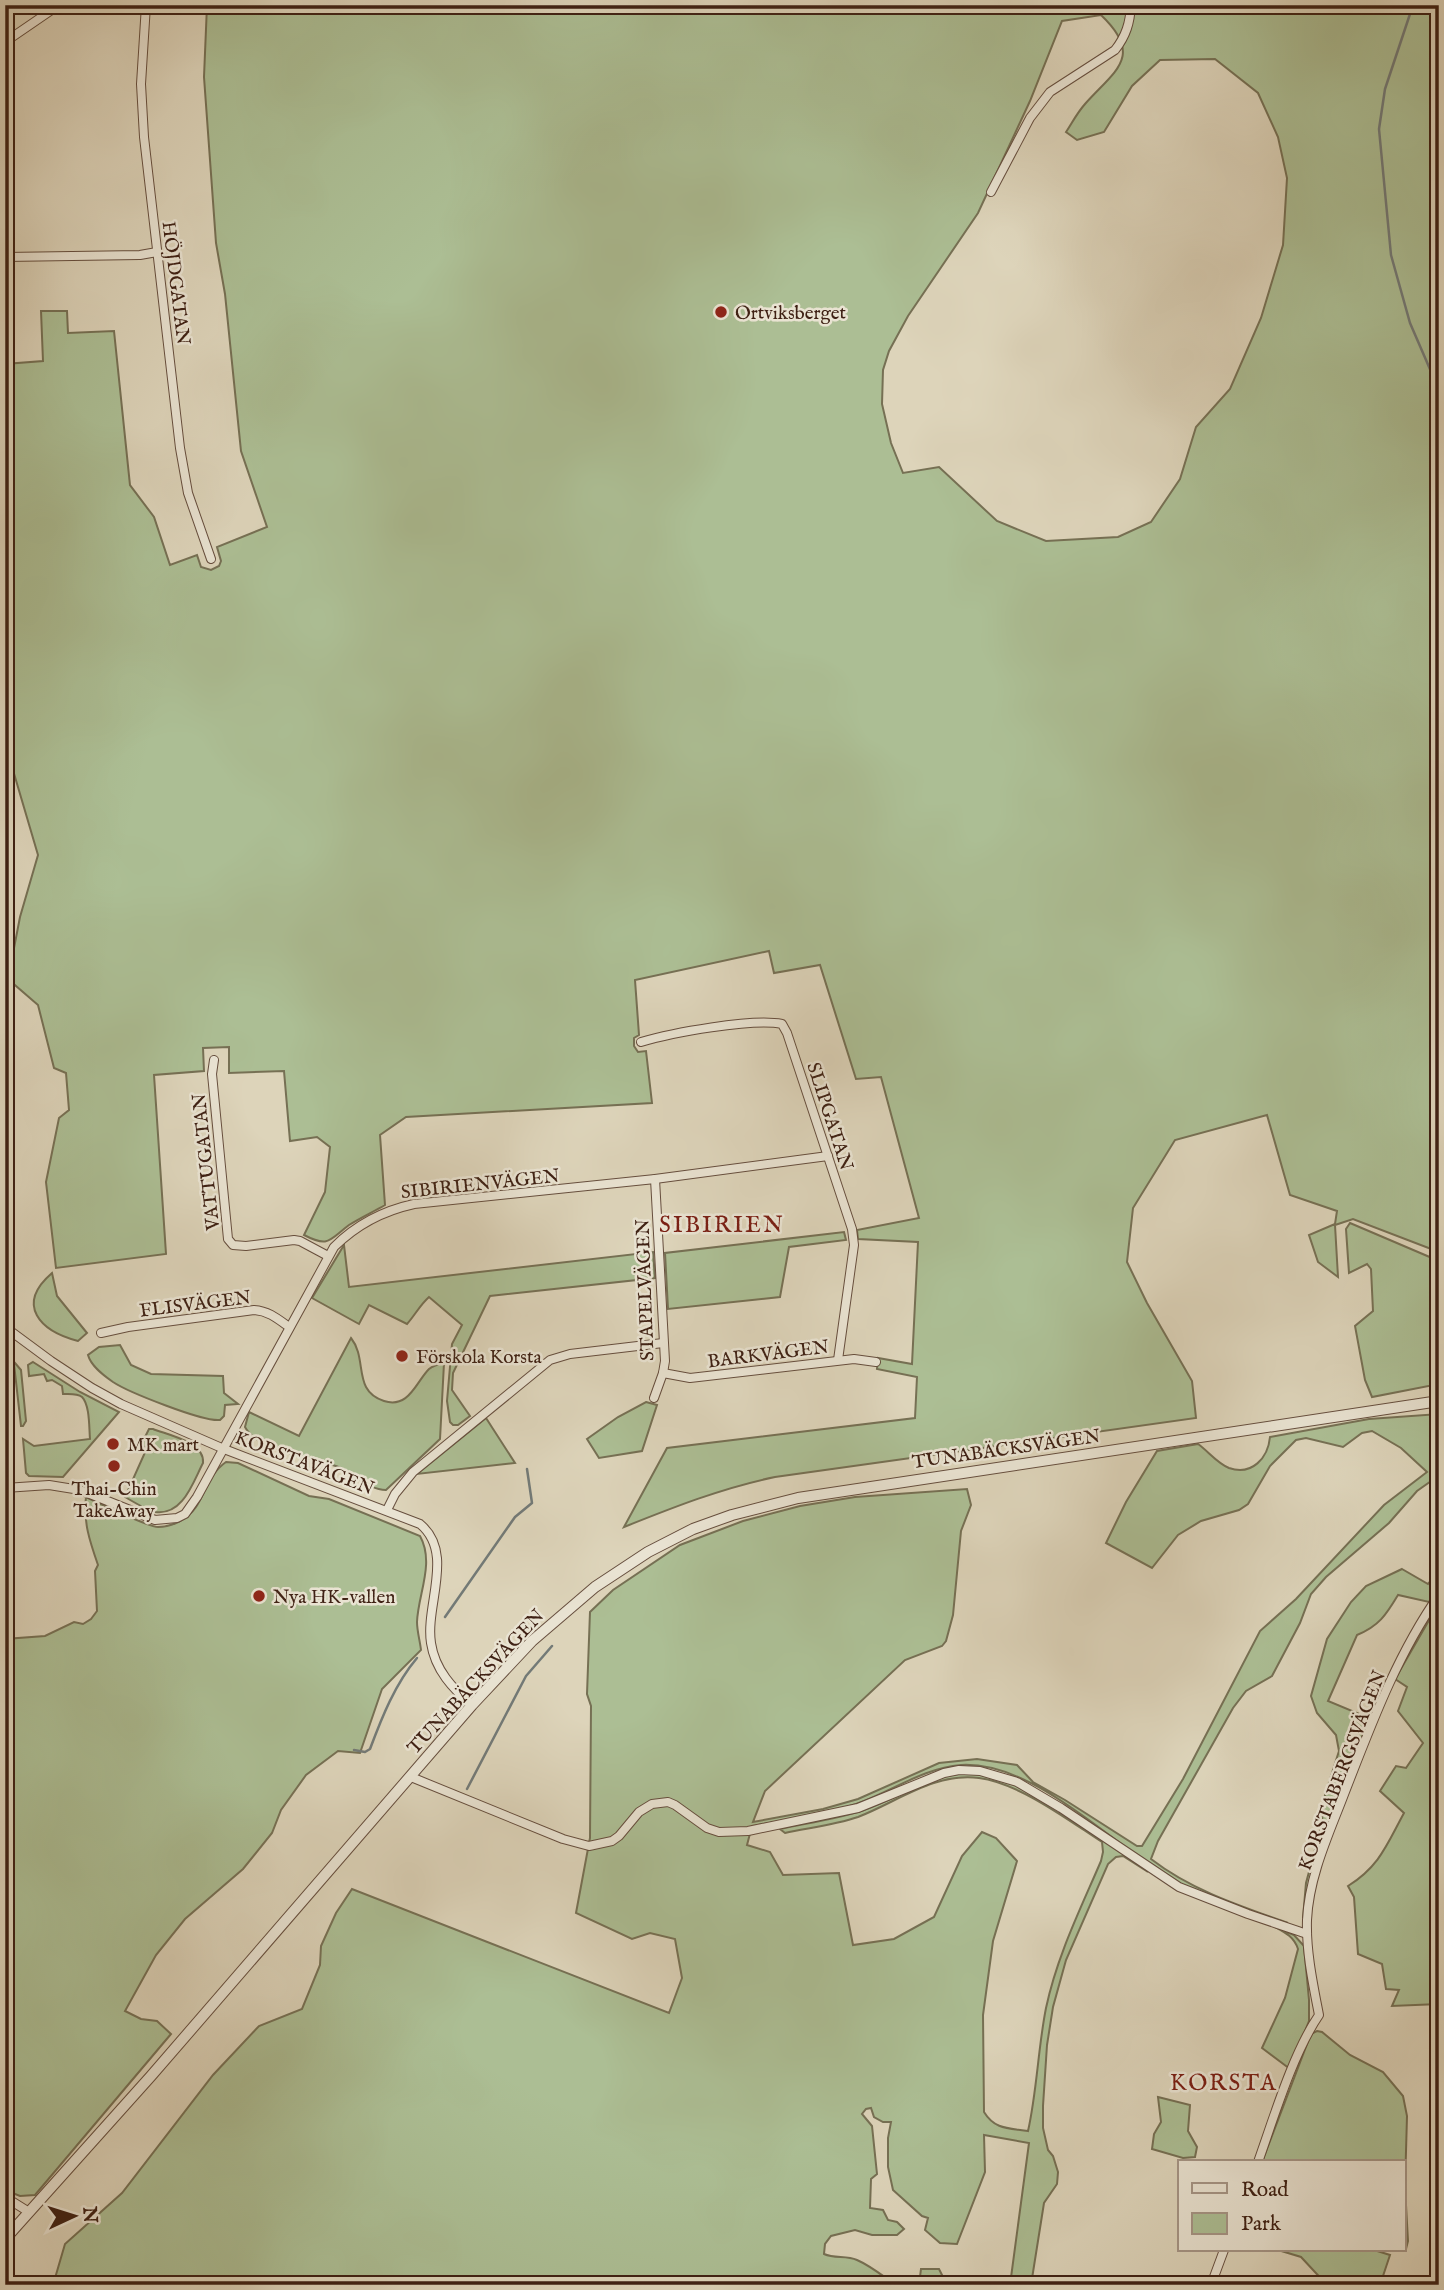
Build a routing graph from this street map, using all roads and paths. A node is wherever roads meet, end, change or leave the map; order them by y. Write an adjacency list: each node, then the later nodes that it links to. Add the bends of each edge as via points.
1 (59, 5): 4 (street)
2 (146, 5): 6 (street, HÖJDGATAN, via 141,84)
3 (1131, 5): 5 (street, via 1123,41 1051,92 1030,118)
4 (5, 42)
5 (990, 191)
6 (157, 252): 7 (street); 8 (street, HÖJDGATAN, via 188,493)
7 (5, 257)
8 (211, 559)
9 (641, 1042): 11 (street, SLIPGATAN, via 735,1026 782,1024)
10 (215, 1060): 14 (street, VATTUGATAN, via 212,1074 228,1239 246,1247 300,1241)
11 (828, 1156): 12 (street, SIBIRIENVÄGEN); 20 (street, SLIPGATAN, via 854,1245)
12 (655, 1179): 14 (street, SIBIRIENVÄGEN, via 414,1204 362,1224); 19 (street, STAPELVÄGEN)
13 (5, 1225): 15 (street, via 9,1294)
14 (328, 1256): 17 (street, SIBIRIENVÄGEN)
15 (5, 1312)
16 (5, 1327): 25 (street, KORSTAVÄGEN, via 102,1393)
17 (289, 1327): 18 (street, FLISVÄGEN, via 254,1310); 25 (street, SIBIRIENVÄGEN)
18 (101, 1333)
19 (663, 1343): 22 (street, STAPELVÄGEN); 27 (street, via 550,1360 413,1472)
20 (838, 1360): 21 (street, BARKVÄGEN); 22 (street, BARKVÄGEN, via 690,1378)
21 (876, 1362)
22 (663, 1373): 23 (street, STAPELVÄGEN)
23 (654, 1398)
24 (1439, 1401): 29 (street, TUNABÄCKSVÄGEN, via 859,1488 732,1515 648,1552 594,1587 532,1641)
25 (224, 1449): 26 (street, SIBIRIENVÄGEN, via 185,1514 166,1520 140,1515 80,1490 49,1485); 27 (street, KORSTAVÄGEN)
26 (5, 1488)
27 (387, 1510): 29 (street, KORSTAVÄGEN, via 420,1524 433,1538 438,1558 431,1643 441,1672)
28 (1439, 1595): 31 (street, KORSTABERGSVÄGEN, via 1409,1643 1354,1769 1320,1857)
29 (472, 1706): 30 (street, TUNABÄCKSVÄGEN)
30 (411, 1777): 31 (street, via 589,1846 619,1836 652,1804 668,1802 719,1832 748,1831 858,1808 944,1773 980,1771 1017,1782 1179,1887); 34 (street, TUNABÄCKSVÄGEN)
31 (1307, 1934): 32 (street, KORSTABERGSVÄGEN, via 1319,2015)
32 (1259, 2160)
33 (5, 2197): 34 (street)
34 (29, 2212): 35 (street, TUNABÄCKSVÄGEN)
35 (5, 2239)
36 (1223, 2252): 37 (street)
37 (1211, 2285)

